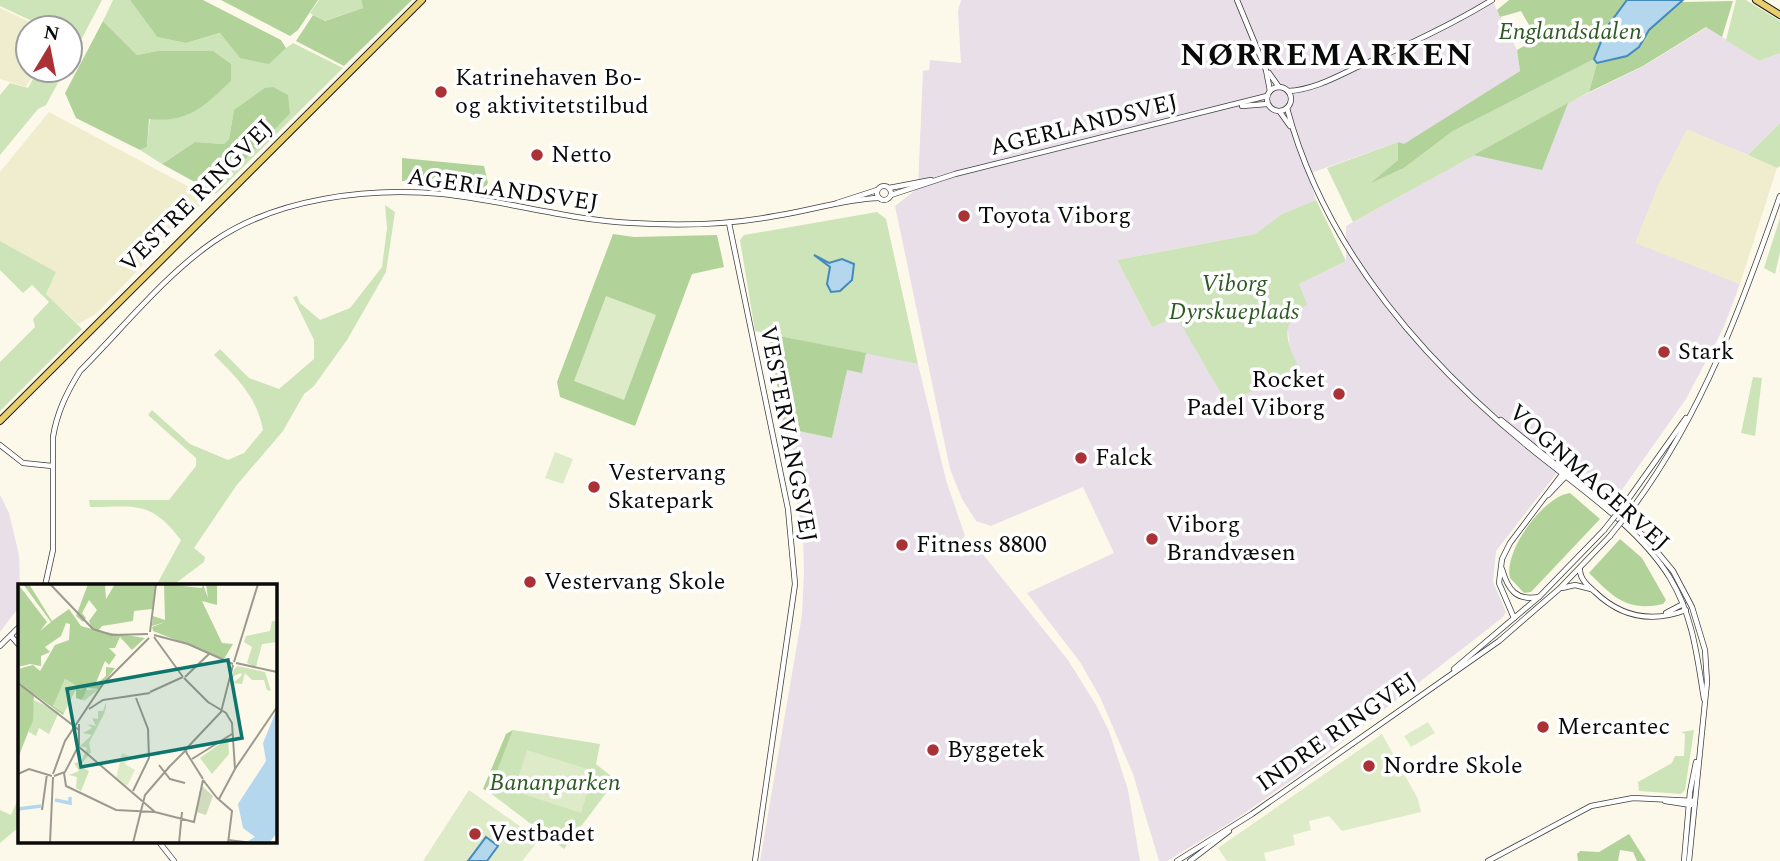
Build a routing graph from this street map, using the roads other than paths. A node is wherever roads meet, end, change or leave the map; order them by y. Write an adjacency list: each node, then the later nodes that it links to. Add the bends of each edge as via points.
1 (422, 0): 27 (main road, VESTRE RINGVEJ)
2 (1237, 0): 6 (street)
3 (1492, 0): 8 (street, via 1442,30)
4 (1758, 1): 5 (main road)
5 (1780, 13)
6 (1266, 70): 7 (street); 10 (street)
7 (1279, 87): 9 (street); 10 (street)
8 (1308, 88): 9 (street); 11 (street)
9 (1288, 91): 11 (street)
10 (1269, 93): 12 (street); 13 (street, AGERLANDSVEJ)
11 (1291, 99): 14 (street)
12 (1268, 104): 13 (street, AGERLANDSVEJ); 15 (street)
13 (1237, 106): 17 (street, AGERLANDSVEJ)
14 (1287, 108): 15 (street); 16 (street, VOGNMAGERVEJ)
15 (1279, 112): 16 (street, VOGNMAGERVEJ)
16 (1292, 130): 26 (street, VOGNMAGERVEJ, via 1325,205 1368,281 1432,360)
17 (939, 178): 18 (street, AGERLANDSVEJ); 20 (street, AGERLANDSVEJ)
18 (889, 188): 19 (street); 20 (street)
19 (877, 190): 22 (street); 23 (street, AGERLANDSVEJ)
20 (891, 195): 22 (street)
21 (1780, 196): 25 (street, INDRE RINGVEJ, via 1732,332)
22 (879, 198): 23 (street, AGERLANDSVEJ)
23 (830, 205): 24 (street, AGERLANDSVEJ)
24 (729, 223): 29 (street, AGERLANDSVEJ, via 605,221 453,195 401,192 315,202 261,217 232,230 195,256 80,371 56,421); 51 (street, VESTERVANGSVEJ, via 788,509 795,584)
25 (1699, 400): 33 (street, INDRE RINGVEJ, bridge, via 1634,506); 37 (street, INDRE RINGVEJ, bridge, via 1604,530)
26 (1486, 410): 30 (street, VOGNMAGERVEJ); 31 (street, VOGNMAGERVEJ)
27 (0, 421)
28 (0, 445): 29 (street, via 23,463)
29 (52, 466): 34 (street, AGERLANDSVEJ, via 53,550)
30 (1567, 471): 31 (street); 38 (street, VOGNMAGERVEJ, via 1662,555)
31 (1563, 476): 32 (street, via 1506,548); 39 (street, VOGNMAGERVEJ, via 1646,547)
32 (1501, 566): 37 (street, via 1515,595); 40 (street, via 1499,583)
33 (1582, 566): 35 (street, INDRE RINGVEJ); 36 (street, via 1580,575)
34 (45, 584)
35 (1559, 589): 36 (street, via 1575,585); 45 (street, INDRE RINGVEJ, via 1499,641)
36 (1591, 589): 39 (street, via 1621,612 1644,617)
37 (1540, 596): 40 (street, INDRE RINGVEJ)
38 (1691, 604): 39 (street); 46 (street, VOGNMAGERVEJ, via 1705,650)
39 (1685, 607): 46 (street, VOGNMAGERVEJ, via 1699,652)
40 (1514, 619): 45 (street, INDRE RINGVEJ)
41 (18, 628): 42 (street)
42 (11, 636): 43 (street); 44 (street)
43 (18, 644)
44 (0, 646)
45 (1443, 679): 48 (street, INDRE RINGVEJ)
46 (1704, 699): 47 (street)
47 (1691, 803): 54 (street, via 1650,798 1591,806); 55 (street)
48 (1252, 814): 52 (street, INDRE RINGVEJ); 53 (street, INDRE RINGVEJ)
49 (161, 844): 50 (street)
50 (174, 861)
51 (755, 861)
52 (1177, 861)
53 (1190, 861)
54 (1488, 861)
55 (1686, 861)

